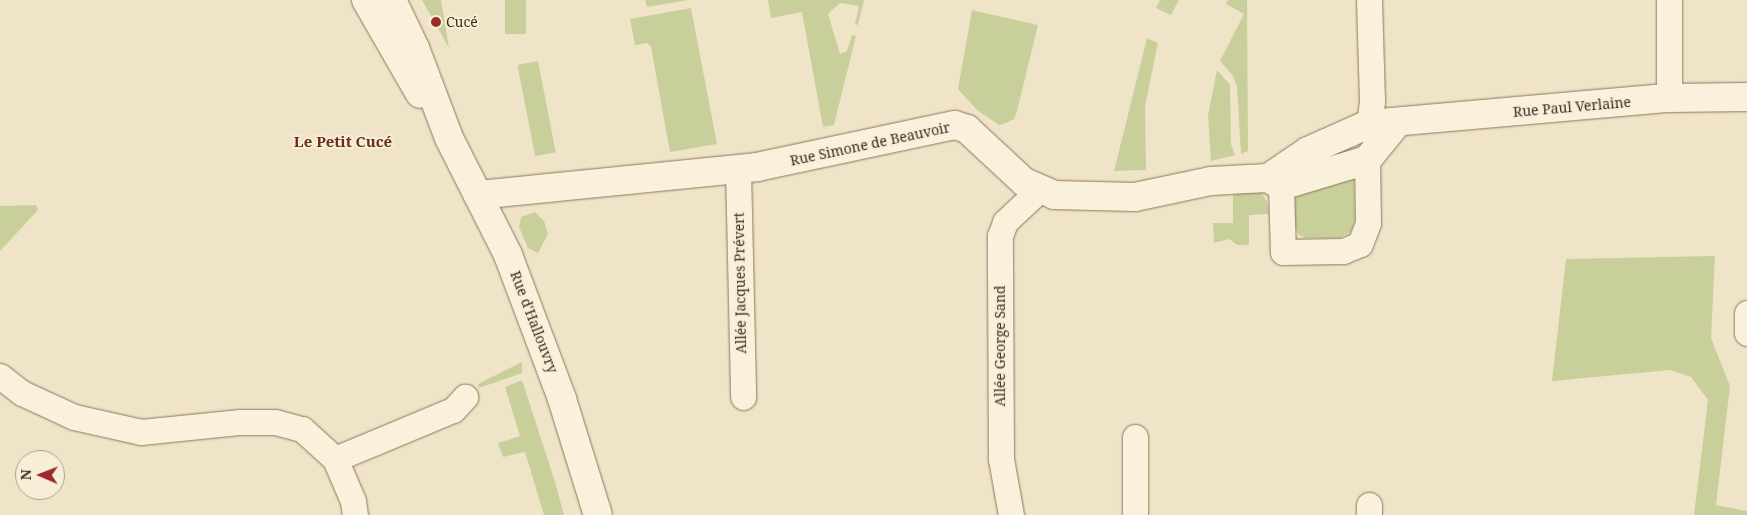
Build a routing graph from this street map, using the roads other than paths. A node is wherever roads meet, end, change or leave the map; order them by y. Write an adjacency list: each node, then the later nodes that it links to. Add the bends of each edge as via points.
1 (366, 0): 9 (street, Rue d'Hallouvry, via 398,61)
2 (392, 0): 9 (street, Rue d'Hallouvry, via 415,48)
3 (1368, 0): 7 (street, via 1372,101)
4 (1669, 0): 6 (street)
5 (1747, 97): 6 (street, Rue Paul Verlaine)
6 (1669, 98): 8 (street, Rue Paul Verlaine)
7 (1369, 124): 8 (street, Rue Paul Verlaine); 12 (street, Rue Paul Verlaine, via 1308,151)
8 (1397, 124): 10 (street)
9 (449, 138): 14 (street, Rue d'Hallouvry)
10 (1367, 160): 12 (street); 12 (street, via 1368,223 1360,244 1344,251 1283,252)
11 (738, 169): 13 (street, Rue Simone de Beauvoir, via 955,125 967,129); 14 (street, Rue Simone de Beauvoir); 19 (street, Allée Jacques Prévert)
12 (1274, 182): 13 (street, Rue Simone de Beauvoir, via 1211,181 1135,197 1069,197)
13 (1038, 191): 24 (street, Allée George Sand, via 1005,222 1000,236 1001,460)
14 (478, 196): 23 (street, Rue d'Hallouvry, via 508,256 544,349)
15 (1747, 313): 16 (street)
16 (1747, 333)
17 (0, 376): 21 (street, via 22,393 74,417 141,432 240,422 274,422 302,429)
18 (466, 397): 21 (street, via 453,410)
19 (743, 397)
20 (1135, 437): 25 (street)
21 (335, 459): 22 (street, via 353,501)
22 (355, 515)
23 (598, 515)
24 (1011, 515)
25 (1129, 515)

